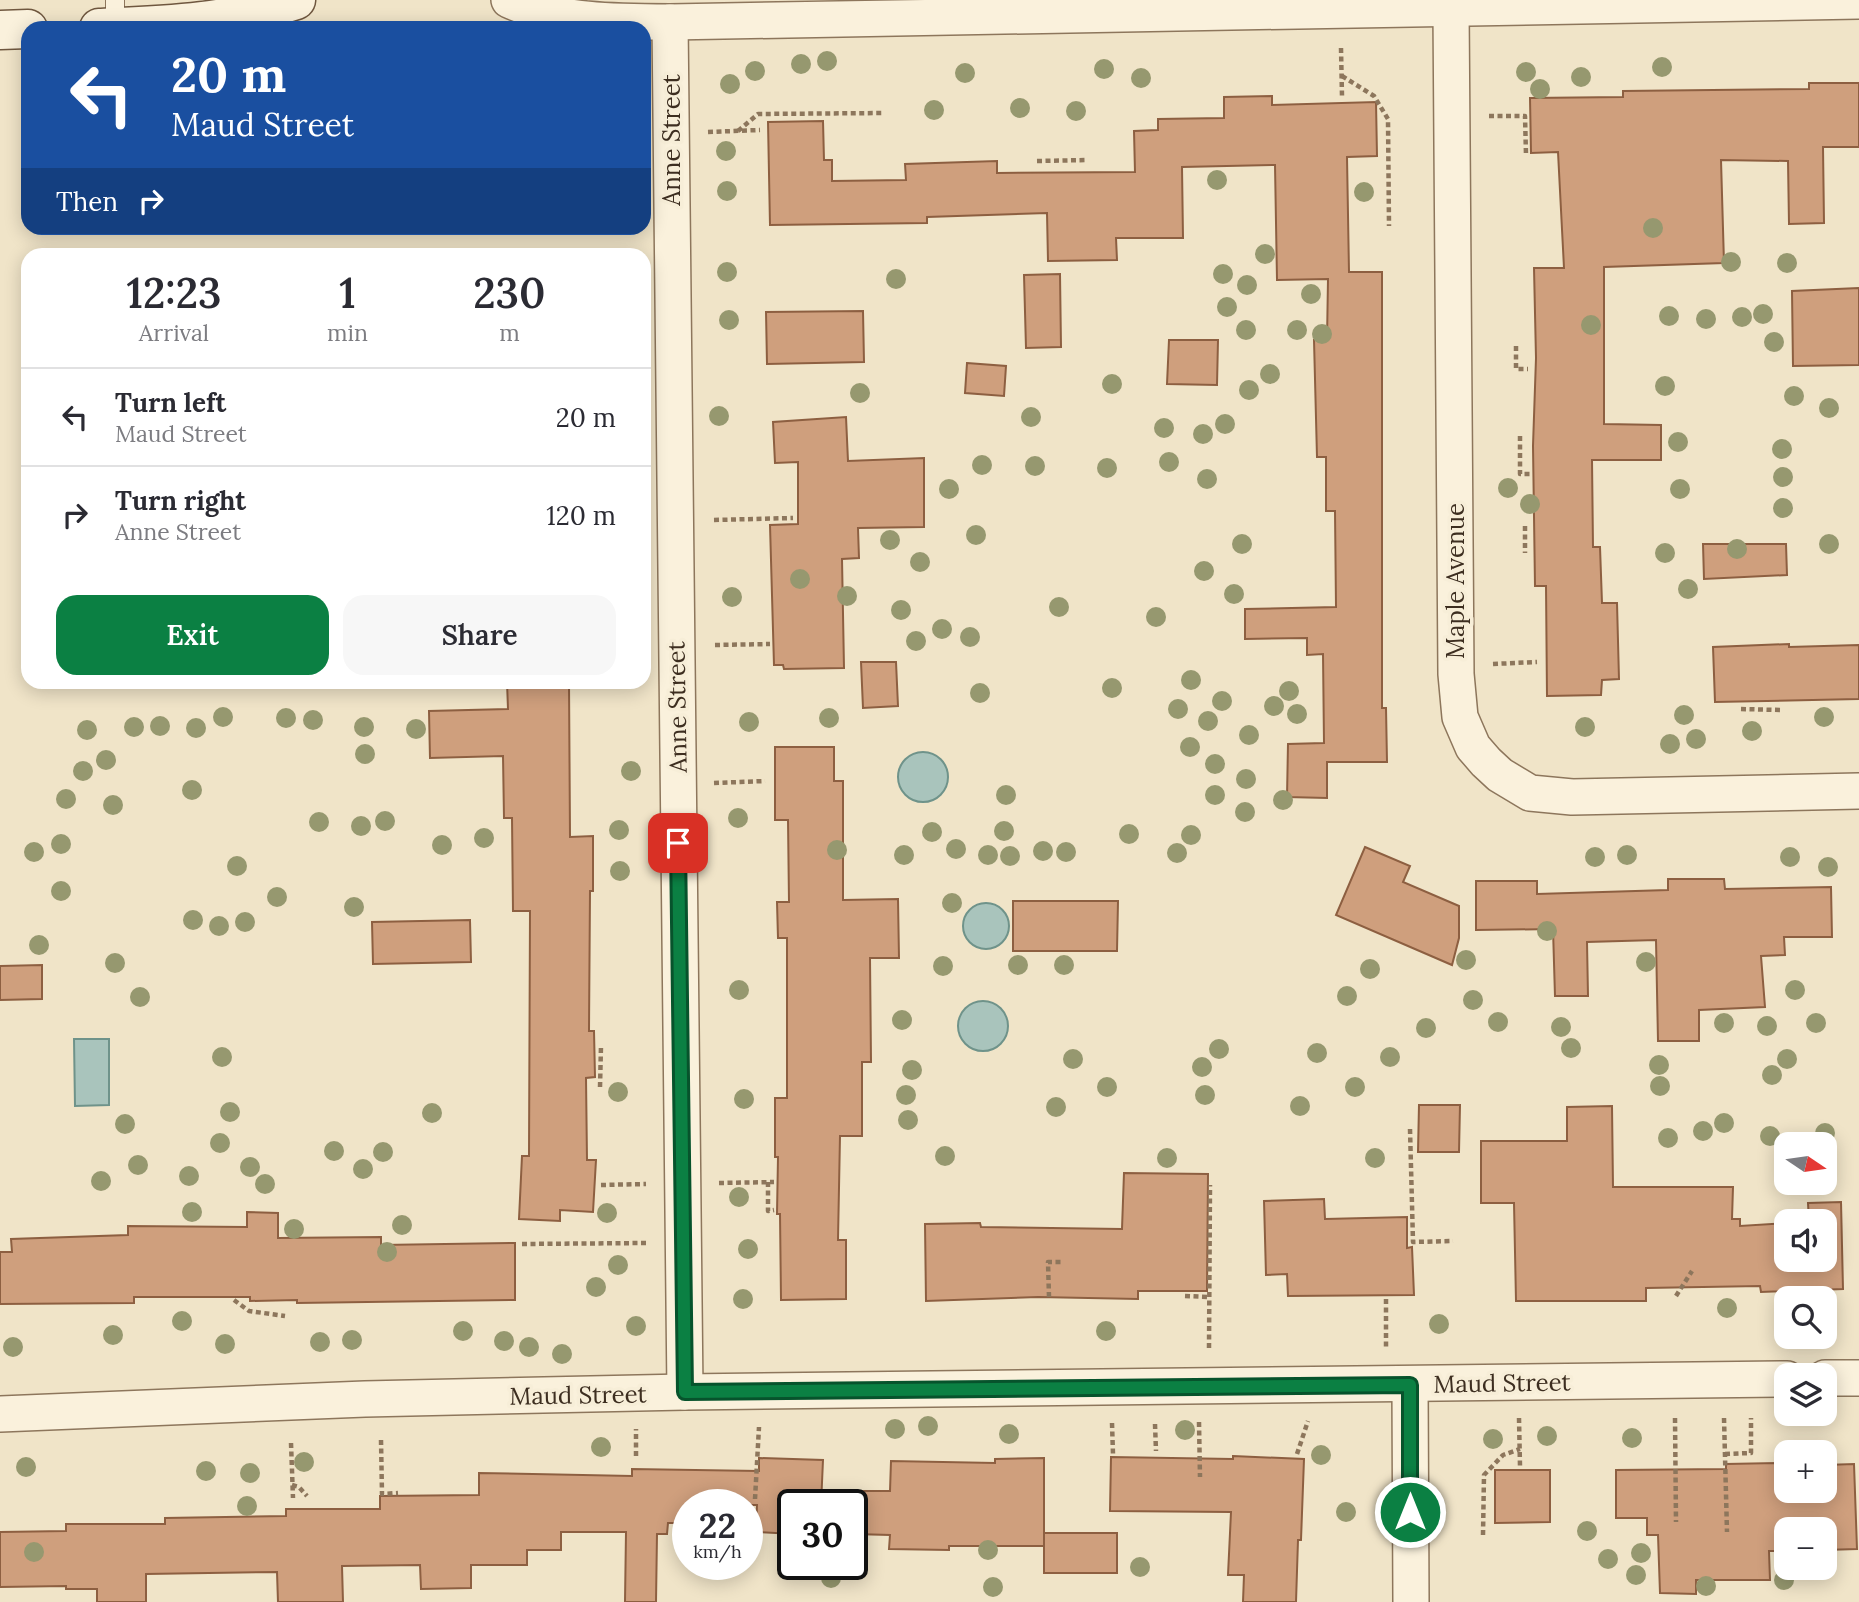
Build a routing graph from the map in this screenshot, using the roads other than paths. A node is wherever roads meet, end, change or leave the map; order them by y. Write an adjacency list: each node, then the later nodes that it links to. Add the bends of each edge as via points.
1 (115, 0): 6 (lane)
2 (296, 0): 7 (main road)
3 (509, 0): 8 (street, via 551,14)
4 (1859, 1): 5 (street)
5 (1451, 9): 10 (street); 13 (street, Maple Avenue, via 1456,674 1460,717 1473,747 1500,775 1530,793 1572,797)
6 (115, 21)
7 (210, 21)
8 (613, 21)
9 (651, 22): 10 (street)
10 (670, 22): 18 (street, Anne Street, via 678,785 668,1184)
11 (21, 29): 12 (main road)
12 (0, 30)
13 (1859, 791)
14 (1837, 1378): 15 (street)
15 (1859, 1378)
16 (1774, 1379): 17 (street, Maud Street)
17 (1399, 1385): 18 (street, Maud Street, via 1204,1400); 20 (street)
18 (685, 1392): 19 (street, Maud Street)
19 (0, 1414)
20 (1411, 1602)

